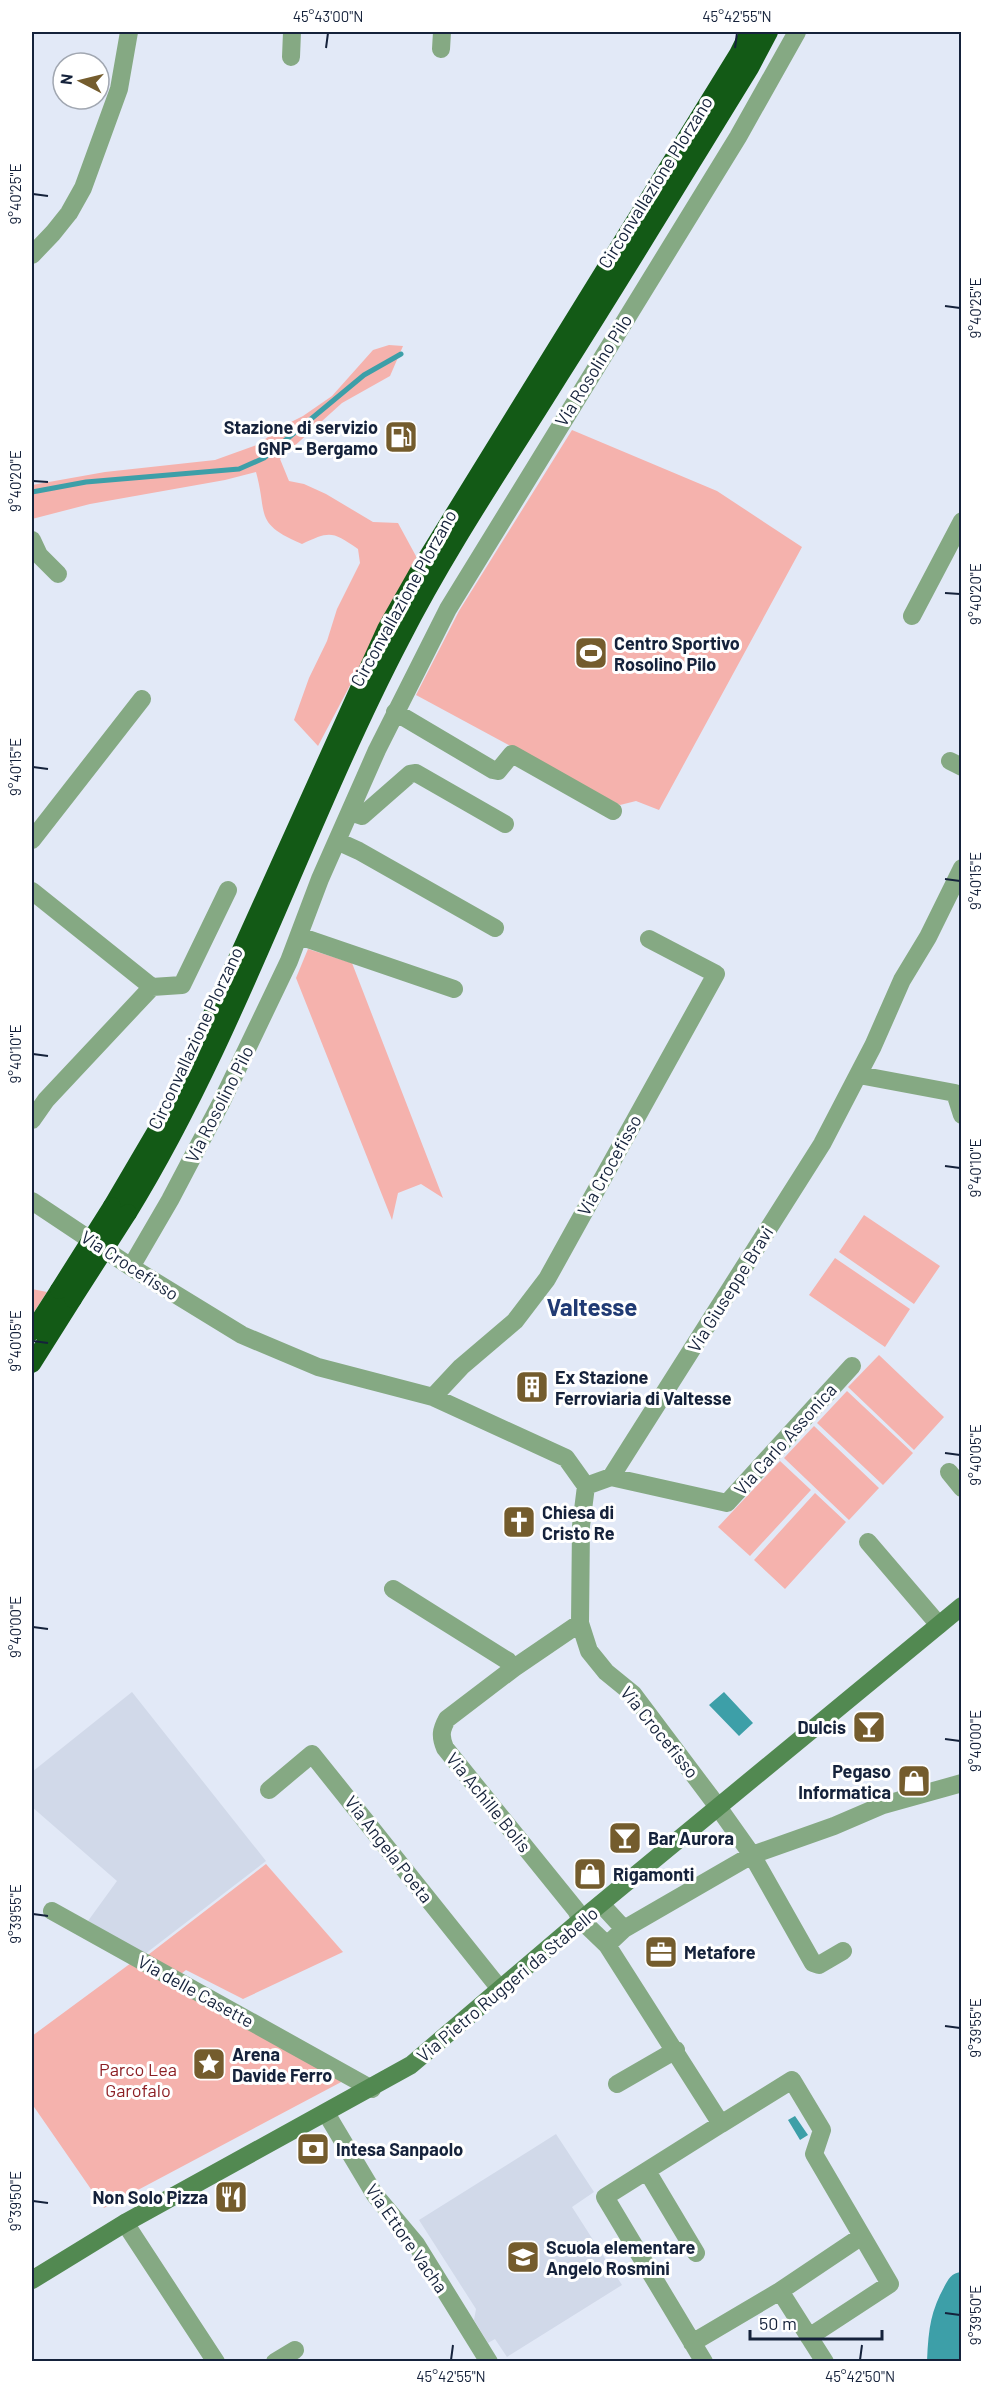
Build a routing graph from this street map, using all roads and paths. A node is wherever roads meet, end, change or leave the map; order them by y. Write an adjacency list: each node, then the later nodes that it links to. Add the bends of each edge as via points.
1 (129, 32): 7 (street, via 119,89 83,188 69,213)
2 (292, 32): 6 (street)
3 (749, 32): 31 (highway, Circonvallazione Plorzano, via 386,629 186,1074)
4 (769, 32): 31 (highway, Circonvallazione Plorzano, via 611,295 435,575 369,703 205,1074 163,1156)
5 (797, 32): 13 (street, Via Rosolino Pilo, via 738,137 479,555)
6 (291, 57)
7 (32, 255)
8 (962, 521): 11 (street)
9 (32, 540): 10 (street, via 39,555)
10 (58, 574)
11 (912, 616)
12 (142, 699): 17 (street)
13 (395, 712): 14 (street, via 493,770 498,771 512,754); 15 (street, Via Rosolino Pilo)
14 (613, 811)
15 (350, 812): 16 (street, via 362,816 416,773); 18 (street, Via Rosolino Pilo)
16 (505, 824)
17 (32, 840)
18 (337, 841): 22 (street); 23 (street, Via Rosolino Pilo)
19 (962, 868): 27 (street, Via Giuseppe Bravi, via 902,980)
20 (228, 890): 25 (street, via 182,985)
21 (32, 891): 25 (street)
22 (495, 928)
23 (299, 936): 26 (street); 32 (street, Via Rosolino Pilo, via 221,1103)
24 (649, 939): 37 (street, Via Crocefisso, via 716,974 547,1279 515,1321 461,1367)
25 (152, 987): 29 (street, via 46,1100)
26 (454, 989)
27 (859, 1075): 28 (street, via 955,1093); 39 (street, Via Giuseppe Bravi, via 822,1144)
28 (962, 1114)
29 (32, 1120)
30 (32, 1201): 32 (street, Via Crocefisso)
31 (120, 1210): 33 (highway, bridge)
32 (131, 1267): 37 (street, Via Crocefisso, via 242,1335 318,1367)
33 (66, 1294): 34 (highway); 35 (highway)
34 (32, 1332)
35 (32, 1364)
36 (852, 1366): 39 (street, Via Carlo Assonica, via 727,1503)
37 (434, 1397): 40 (street, Via Crocefisso, via 566,1458)
38 (949, 1473): 41 (street)
39 (611, 1477): 40 (street)
40 (586, 1486): 45 (street, Via Crocefisso, via 581,1526)
41 (962, 1488)
42 (868, 1542): 46 (street)
43 (393, 1589): 47 (street)
44 (962, 1606): 46 (street, Via Pietro Ruggeri da Stabello)
45 (580, 1623): 47 (street, Via Achille Bolis); 50 (street, Via Crocefisso, via 589,1651 633,1694)
46 (939, 1625): 50 (street, Via Pietro Ruggeri da Stabello)
47 (514, 1668): 54 (street, Via Achille Bolis, via 447,1719 441,1737 445,1748)
48 (962, 1783): 51 (street, via 884,1805)
49 (269, 1790): 58 (street, Via Angela Poeta, via 312,1754)
50 (718, 1807): 51 (street, Via Crocefisso); 52 (street, Via Pietro Ruggeri da Stabello)
51 (752, 1855): 55 (street); 57 (street, Via Crocefisso, via 813,1963 819,1965)
52 (601, 1904): 54 (street, Via Pietro Ruggeri da Stabello); 55 (street)
53 (52, 1911): 61 (street, Via delle Casette)
54 (581, 1920): 56 (street); 58 (street, Via Pietro Ruggeri da Stabello)
55 (624, 1929): 56 (street)
56 (607, 1945): 59 (street)
57 (843, 1951)
58 (500, 1989): 61 (street, Via Pietro Ruggeri da Stabello, via 411,2065)
59 (676, 2050): 60 (street); 63 (street)
60 (617, 2084)
61 (372, 2089): 62 (street, Via Pietro Ruggeri da Stabello)
62 (326, 2113): 65 (street, Via Pietro Ruggeri da Stabello); 75 (street, Via Ettore Vacha, via 375,2195 416,2244)
63 (721, 2124): 64 (street); 66 (street, via 792,2080 822,2130 814,2154)
64 (647, 2171): 67 (street); 71 (street, via 606,2197)
65 (125, 2223): 68 (street, Via Pietro Ruggeri da Stabello); 73 (street)
66 (862, 2236): 69 (street); 70 (street, via 890,2284)
67 (696, 2253)
68 (32, 2280)
69 (780, 2290): 70 (street); 71 (street)
70 (809, 2337): 77 (street)
71 (692, 2343): 76 (street)
72 (295, 2350): 74 (street)
73 (216, 2361)
74 (275, 2361)
75 (489, 2361)
76 (704, 2361)
77 (825, 2361)

